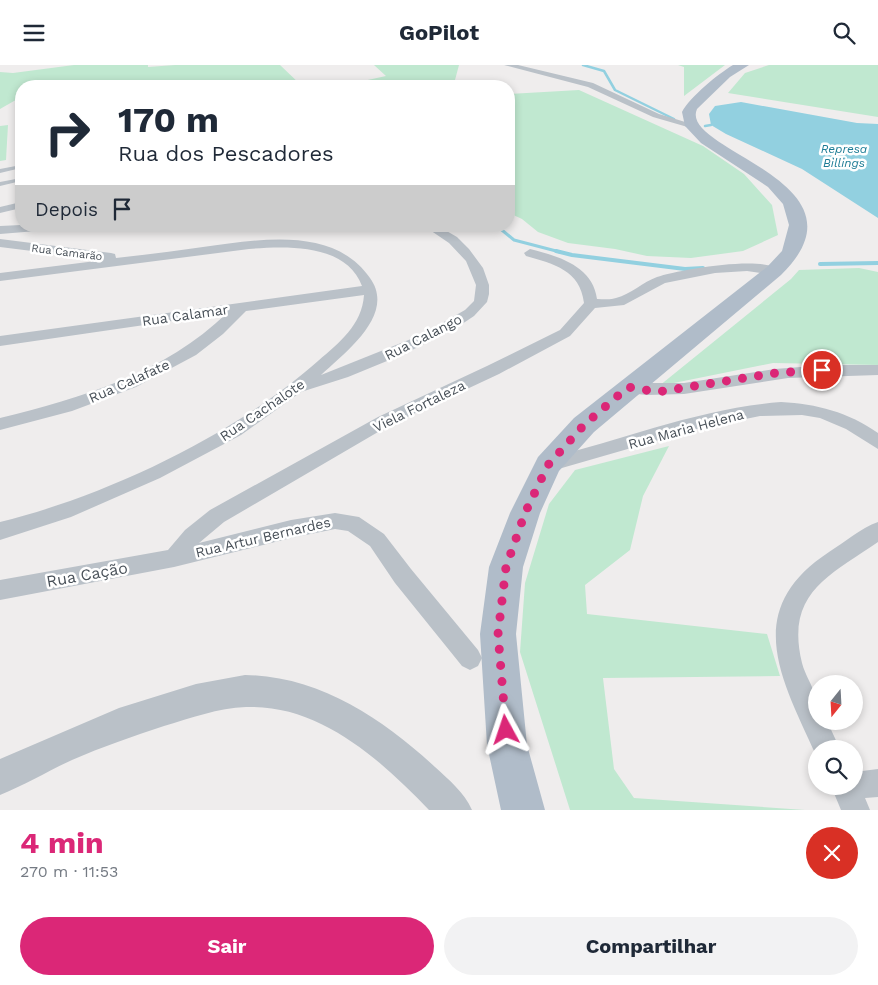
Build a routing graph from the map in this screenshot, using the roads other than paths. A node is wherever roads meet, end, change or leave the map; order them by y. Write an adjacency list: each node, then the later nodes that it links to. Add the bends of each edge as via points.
1 (508, 65): 3 (street, via 601,89 664,120)
2 (743, 65): 3 (main road, via 729,71 694,105 689,114)
3 (692, 127): 16 (main road, via 786,194 797,216 796,243)
4 (15, 168): 5 (lane)
5 (0, 171)
6 (15, 181): 7 (lane)
7 (0, 184)
8 (15, 206): 9 (street)
9 (0, 210)
10 (15, 229): 11 (street)
11 (0, 230)
12 (440, 232): 24 (street, Rua Calango, via 453,240 473,262 482,280 480,302 470,313 440,332 330,379)
13 (0, 243): 15 (street, Rua Camarão)
14 (530, 253): 19 (street, via 567,265 578,273 587,283)
15 (133, 261): 17 (street); 18 (street, via 249,245 308,245 344,258)
16 (774, 271): 19 (street, via 747,267 715,269 661,280 619,302); 23 (main road)
17 (0, 277)
18 (371, 289): 20 (street, Rua Calamar); 24 (street, Rua Cachalote, via 368,318 348,342)
19 (592, 304): 30 (street, Viela Fortaleza, via 565,333 384,421 217,516 192,536)
20 (242, 307): 21 (street, Rua Calamar); 25 (street, Rua Calafate, via 211,337 152,373 102,395 41,415)
21 (0, 341)
22 (878, 370): 23 (street, via 776,373 657,392)
23 (628, 387): 27 (main road, via 584,425)
24 (296, 389): 28 (street, Rua Cachalote, via 199,452 102,496)
25 (0, 423)
26 (878, 441): 27 (street, Rua Maria Helena, via 826,414 803,409 775,409 726,416)
27 (548, 465): 39 (main road, via 525,513 506,567 498,634 507,745)
28 (0, 531)
29 (878, 531): 33 (street, via 809,580 793,600 785,637 794,678)
30 (174, 558): 31 (street, Rua Cação); 32 (street, Rua Artur Bernardes, via 291,529 335,521 352,523 377,540)
31 (0, 590)
32 (470, 658)
33 (823, 740)
34 (0, 778): 38 (street, via 53,750 117,724 209,697 256,691 307,701 368,732)
35 (878, 783): 36 (street)
36 (863, 784)
37 (848, 795): 40 (street)
38 (454, 810)
39 (523, 810)
40 (856, 810)

